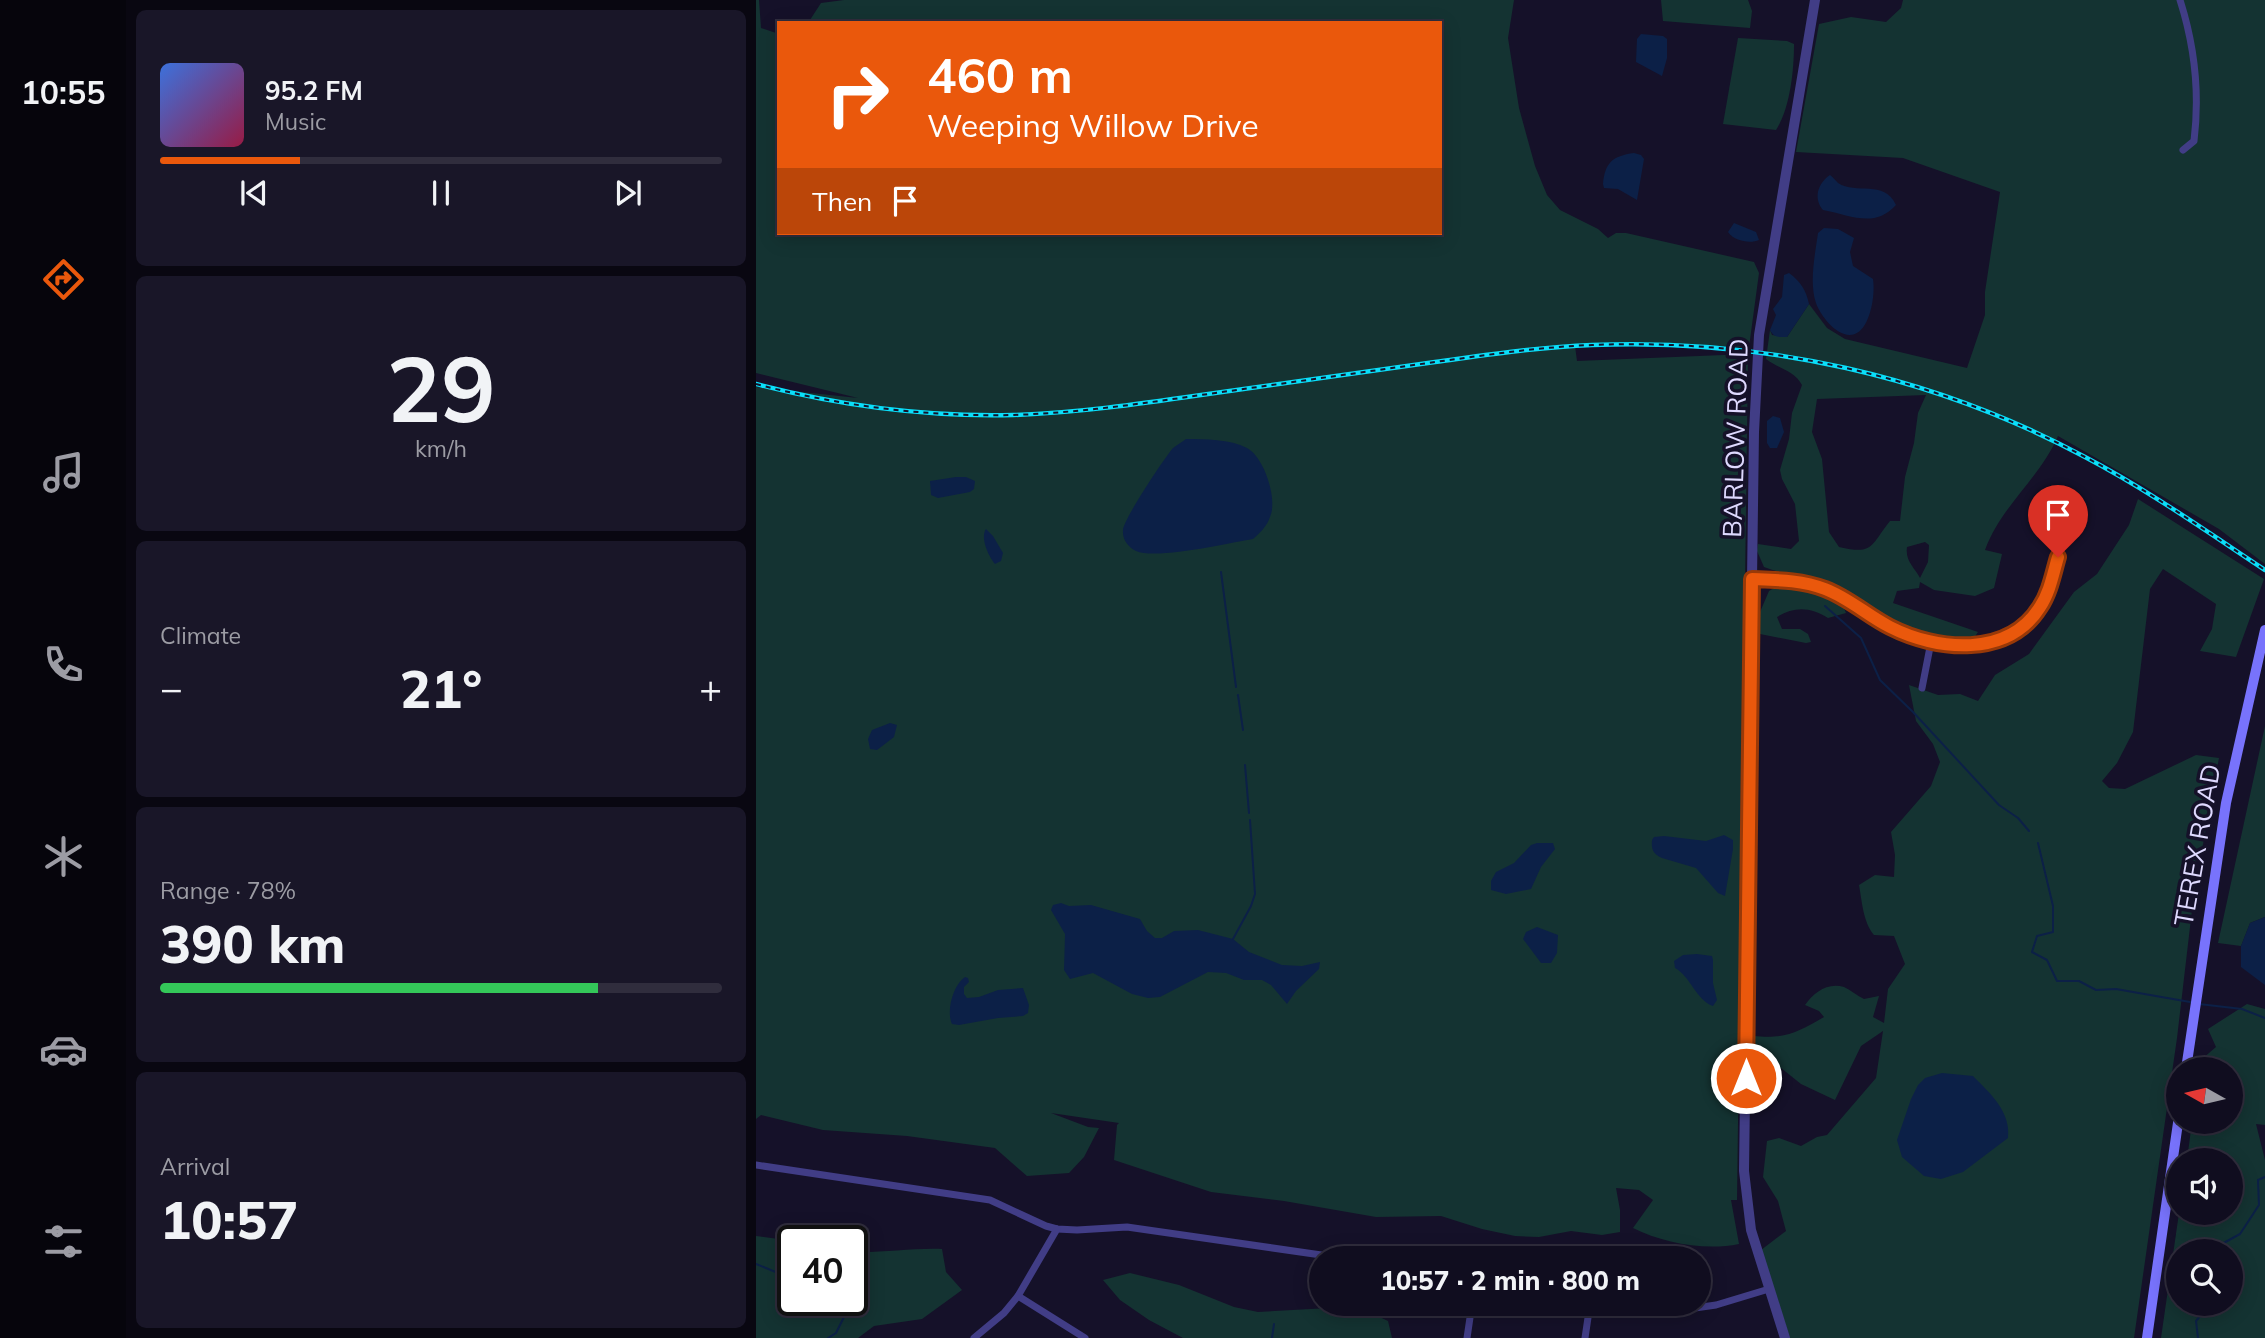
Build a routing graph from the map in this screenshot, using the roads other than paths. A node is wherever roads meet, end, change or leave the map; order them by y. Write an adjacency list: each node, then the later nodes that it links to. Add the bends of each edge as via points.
1 (1815, 0): 5 (street, BARLOW ROAD, via 1757,350)
2 (2180, 0): 3 (street, via 2191,39 2197,92 2193,141)
3 (2183, 150)
4 (2064, 533): 7 (street, via 2048,593 2020,629 1974,645)
5 (1752, 579): 7 (street, via 1796,581 1825,589 1886,625); 14 (street, BARLOW ROAD, via 1744,1171 1751,1230)
6 (2265, 630): 9 (main road, TEREX ROAD, via 2226,803)
7 (1931, 642): 8 (street)
8 (1922, 688)
9 (2188, 1057)
10 (2176, 1134): 24 (main road)
11 (756, 1165): 12 (street, via 990,1200)
12 (1057, 1228): 13 (street, via 1126,1227); 15 (street)
13 (1309, 1253)
14 (1769, 1289): 16 (street); 23 (street, BARLOW ROAD)
15 (1018, 1296): 19 (street); 20 (street)
16 (1711, 1306)
17 (1470, 1316): 21 (street)
18 (1588, 1316): 22 (street)
19 (974, 1338)
20 (1085, 1338)
21 (1467, 1338)
22 (1585, 1338)
23 (1785, 1338)
24 (2147, 1338)

